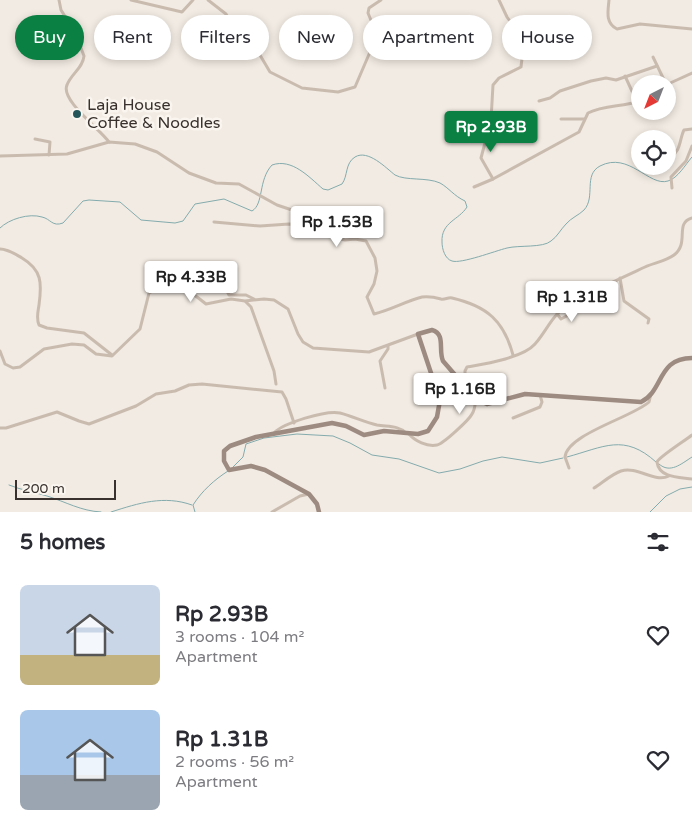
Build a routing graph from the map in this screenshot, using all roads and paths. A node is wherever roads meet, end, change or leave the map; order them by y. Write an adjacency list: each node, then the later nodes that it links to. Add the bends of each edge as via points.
1 (59, 0): 23 (street, via 84,56 81,66 67,84 67,94)
2 (131, 0): 3 (street, via 182,12)
3 (193, 0)
4 (208, 0): 8 (street, via 226,14 238,36 256,50 270,72 302,88 338,92 355,87 375,44 375,30 368,13)
5 (382, 0): 8 (street)
6 (499, 0): 28 (street, via 524,43 521,67 499,78 492,89 491,120 481,158)
7 (609, 0): 9 (street, via 609,21 617,29 640,24)
8 (376, 1)
9 (692, 29)
10 (653, 57): 11 (street)
11 (657, 66): 13 (street); 14 (street)
12 (692, 73): 15 (street)
13 (662, 75)
14 (625, 76): 16 (street); 17 (street, via 591,81)
15 (676, 80)
16 (631, 88)
17 (539, 101)
18 (631, 104): 20 (street, via 594,110)
19 (561, 119): 20 (street)
20 (584, 119): 28 (street, via 579,132)
21 (692, 129): 25 (street, via 684,130)
22 (35, 139): 26 (street, via 50,142)
23 (109, 142): 26 (street, via 67,154); 33 (street, via 127,142 147,148 189,173 216,183 239,184 294,211)
24 (692, 146): 30 (street, via 686,162 671,178)
25 (676, 153)
26 (49, 155): 27 (street)
27 (0, 156)
28 (493, 179): 29 (street)
29 (474, 187)
30 (672, 188)
31 (692, 218): 36 (street, via 683,225 678,252)
32 (214, 222): 33 (street)
33 (315, 226): 45 (street, via 336,238 362,240 368,244 376,265 374,284 367,297 374,314 420,298 451,297 479,307 500,324 509,338)
34 (0, 249): 46 (street, via 32,264 38,272 38,324 84,333)
35 (229, 272): 37 (street, via 223,273 223,281 230,295 246,294)
36 (620, 278): 40 (street); 41 (street, via 624,301 649,319)
37 (254, 300): 38 (street); 43 (street, via 281,303 288,309 304,342 313,348 369,352)
38 (245, 301): 46 (street, via 231,299 206,304 188,289 156,288 149,293 140,329); 48 (street, via 251,307)
39 (593, 302): 40 (street, via 561,319)
40 (557, 314): 45 (street, via 534,345)
41 (648, 323)
42 (418, 334): 43 (street); 49 (street, via 432,330 439,334 441,358); 57 (street, via 440,404 437,417 428,431)
43 (388, 346): 50 (street, via 380,359)
44 (0, 351): 46 (street, via 5,364 14,368 44,349 72,344 84,345 96,354)
45 (513, 355): 49 (street, via 481,366 467,367)
46 (112, 356)
47 (692, 358): 51 (street, via 671,364)
48 (276, 384)
49 (465, 386): 53 (street)
50 (385, 388)
51 (651, 393): 52 (street, via 646,400 637,402); 60 (street, via 649,402 640,409 596,428 568,449 565,457)
52 (539, 395): 53 (street, via 520,395 491,404); 54 (street, via 540,407)
53 (476, 399): 57 (street, via 470,418 440,444 423,443)
54 (513, 418)
55 (294, 423): 56 (street, via 282,392 202,384 156,394 136,406 89,424 57,412); 57 (street, via 316,415 339,413 377,425 400,428); 58 (street)
56 (0, 428)
57 (407, 433): 58 (street, via 384,430 364,434 332,423)
58 (274, 434): 64 (street, via 248,439 227,448 222,455 225,466 230,470 251,466 266,470)
59 (692, 436): 61 (street, via 657,460 660,471)
60 (569, 468)
61 (669, 475): 62 (street); 63 (street, via 661,478 639,470 623,470)
62 (692, 480)
63 (594, 488)
64 (309, 494): 65 (street); 66 (street)
65 (272, 512)
66 (319, 512)

